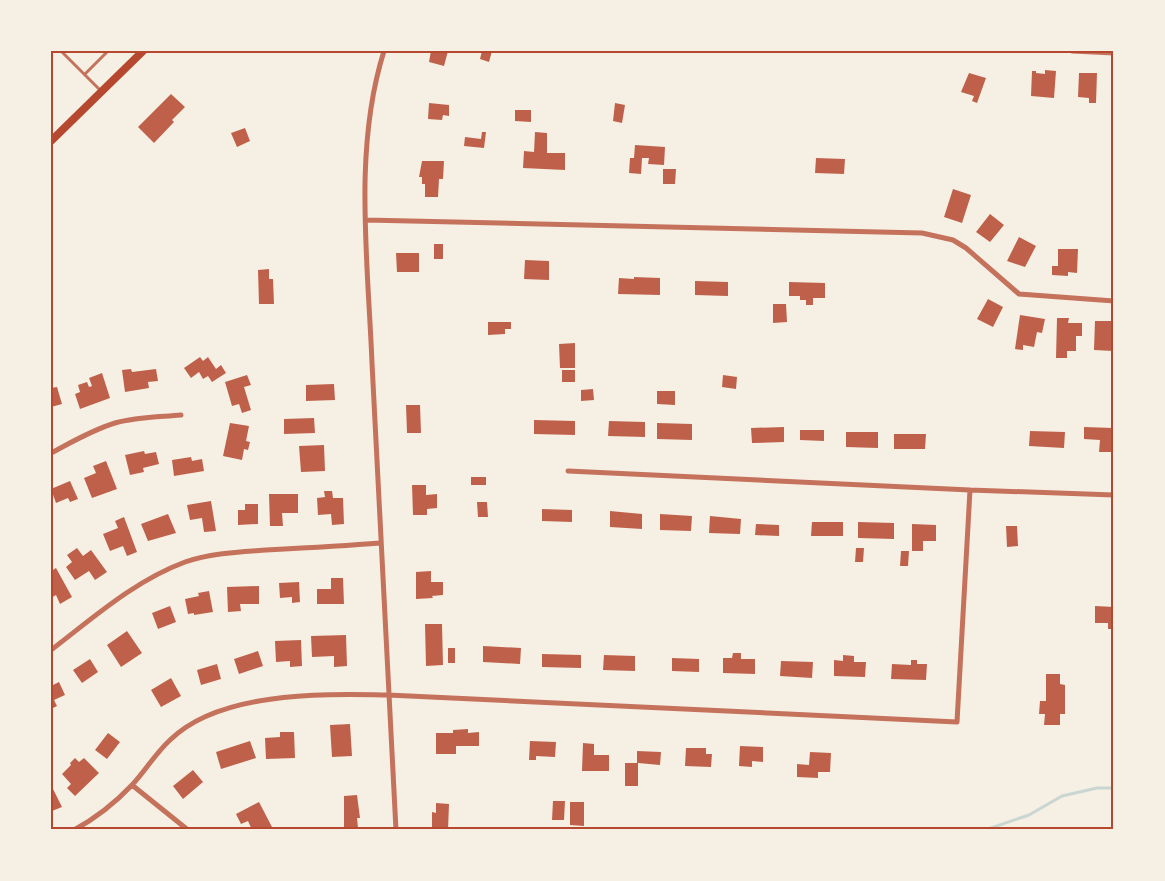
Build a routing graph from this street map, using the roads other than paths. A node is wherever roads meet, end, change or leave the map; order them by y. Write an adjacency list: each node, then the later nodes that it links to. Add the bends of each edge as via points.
1 (61, 51): 7 (lane)
2 (108, 51): 7 (lane)
3 (143, 51): 8 (main road)
4 (384, 51): 10 (street, via 367,139)
5 (1072, 51): 6 (street)
6 (1114, 53)
7 (85, 74): 8 (lane)
8 (102, 91): 9 (main road)
9 (51, 141)
10 (366, 220): 11 (street, via 922,233 953,240 966,248 1019,294); 17 (street)
11 (1114, 301)
12 (180, 415): 13 (street, via 115,423)
13 (51, 453)
14 (568, 471): 15 (street)
15 (970, 490): 16 (street); 19 (street, via 957,722)
16 (1114, 495)
17 (380, 543): 18 (street, via 201,557 137,586); 19 (street)
18 (51, 650)
19 (388, 695): 20 (street, via 276,697 202,718 171,739); 23 (street)
20 (132, 785): 21 (street, via 106,810); 22 (street)
21 (74, 830)
22 (188, 830)
23 (396, 830)

